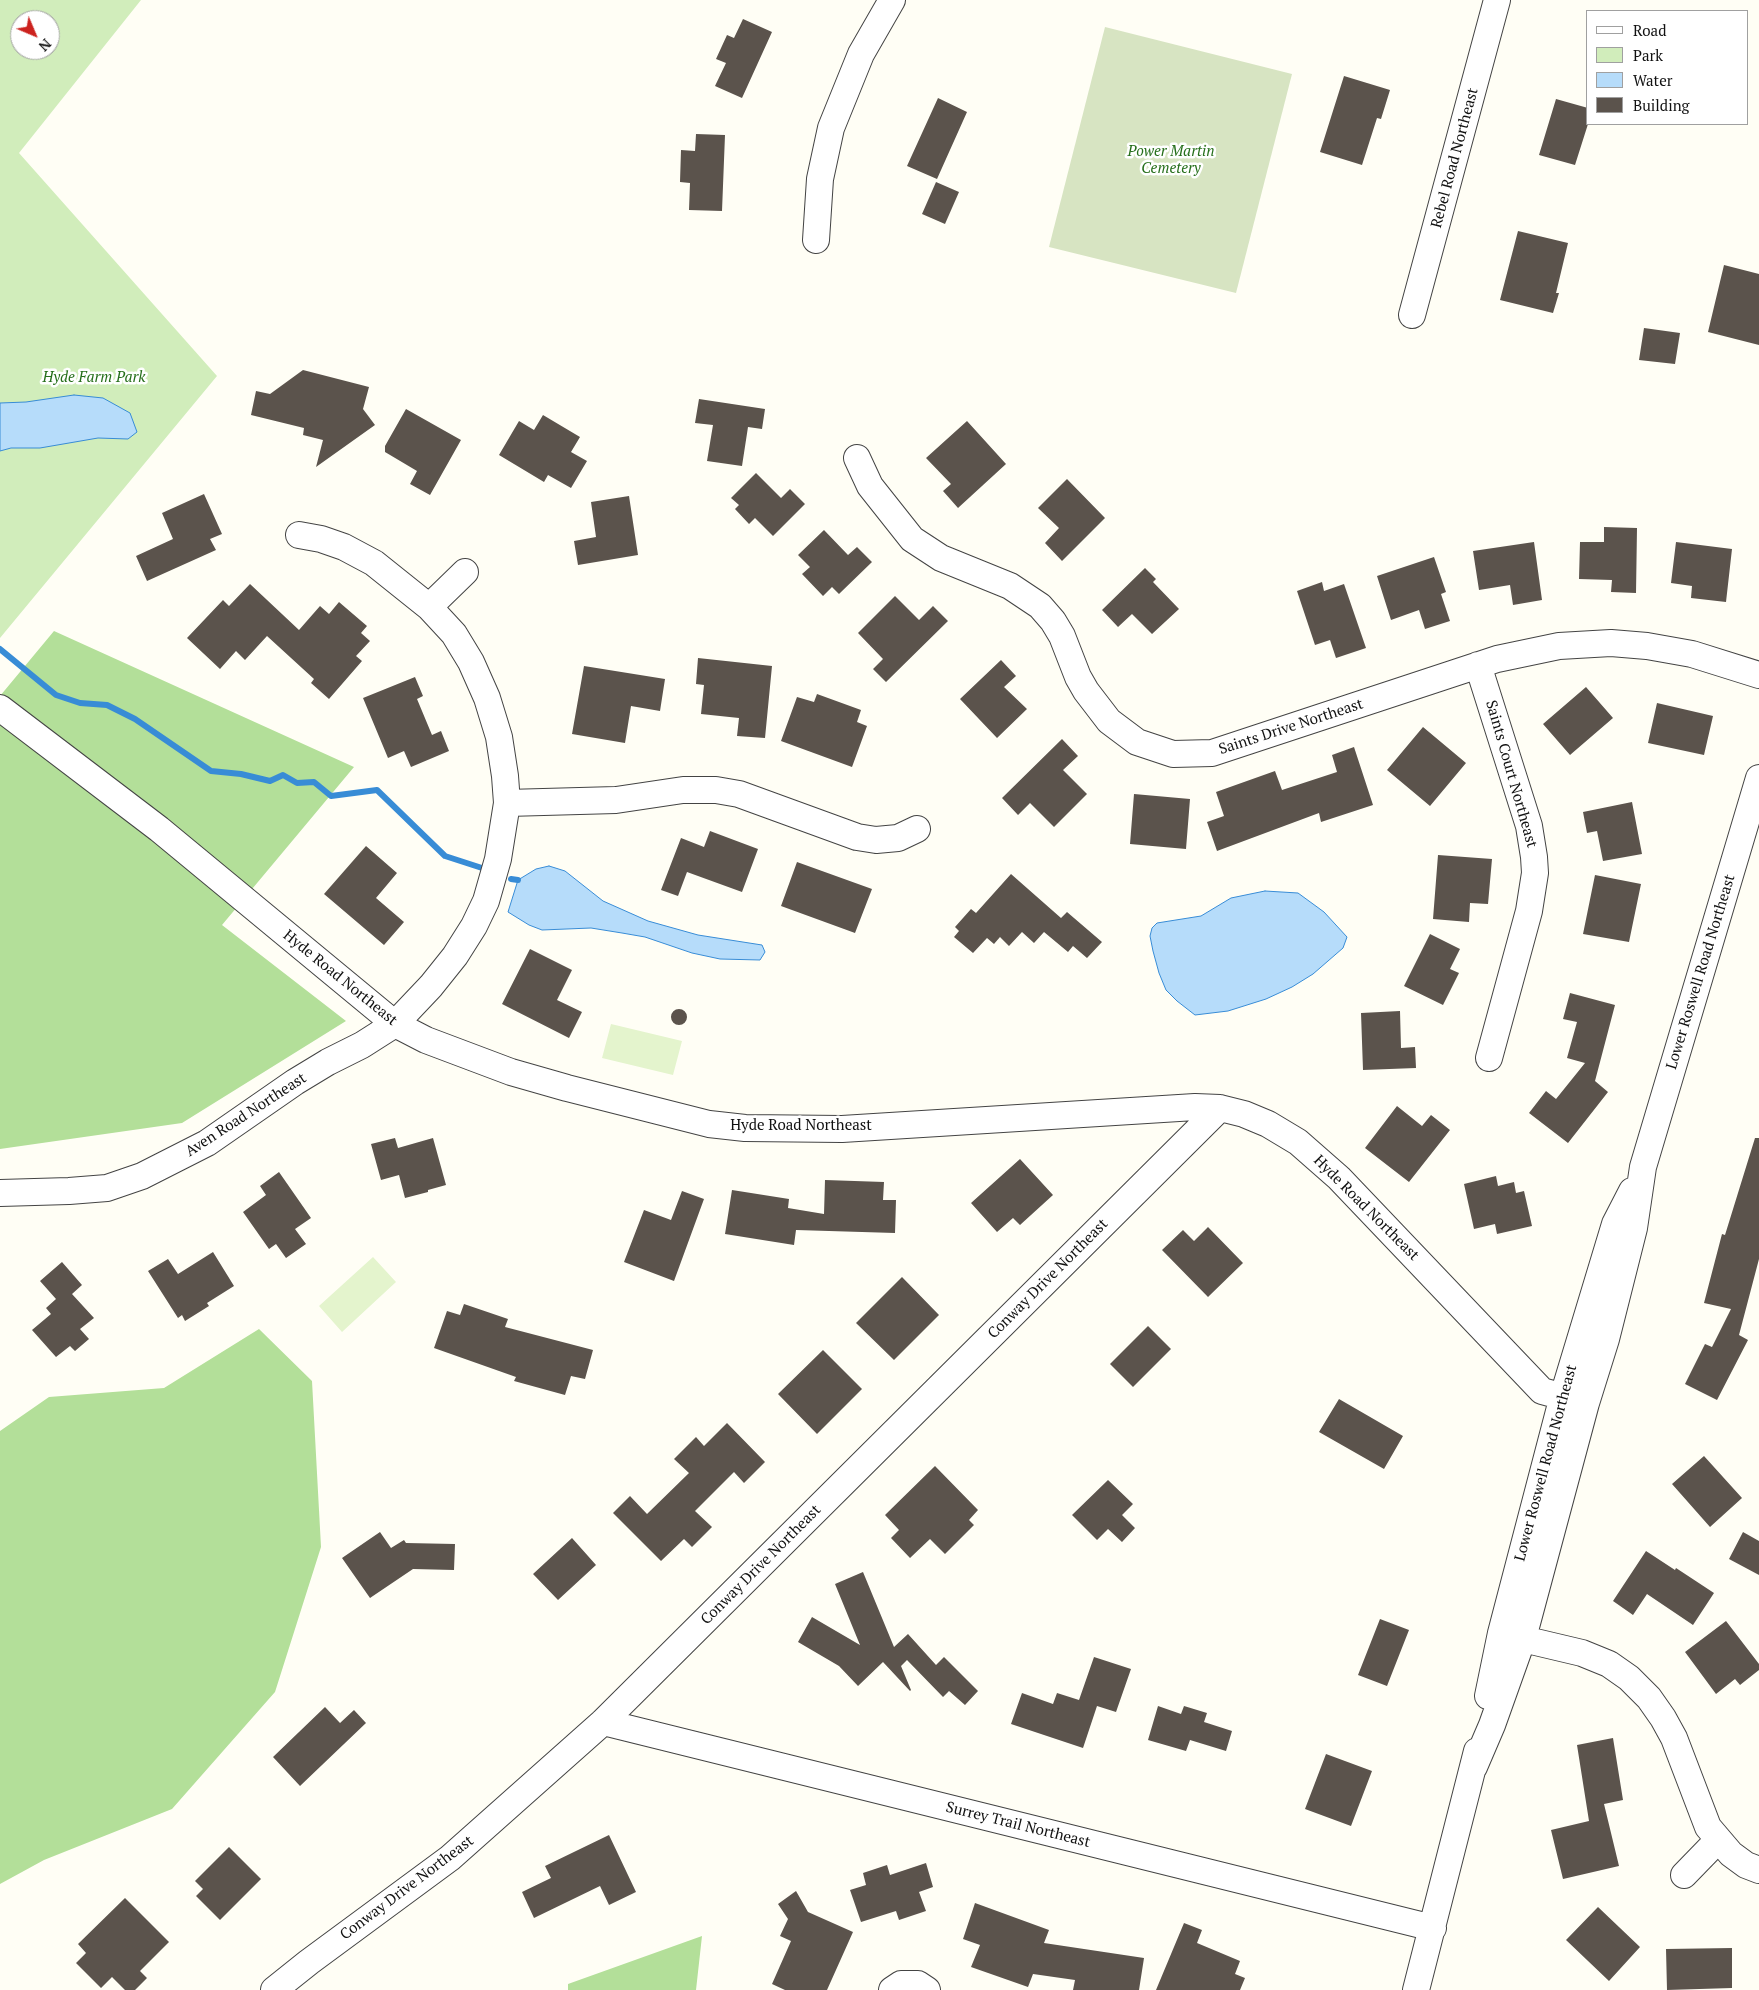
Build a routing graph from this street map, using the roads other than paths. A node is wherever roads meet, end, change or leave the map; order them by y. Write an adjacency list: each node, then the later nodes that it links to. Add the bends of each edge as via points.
1 (892, 0): 3 (street, via 861,54 831,128 820,179)
2 (1497, 0): 4 (street, Rebel Road Northeast)
3 (816, 240)
4 (1412, 315)
5 (857, 458): 9 (street, Saints Drive Northeast, via 870,486 912,540 941,558 1010,586 1040,606 1062,636 1078,677 1109,721 1137,742 1173,754 1212,753)
6 (299, 535): 8 (street, Aven Road Northeast, via 344,547 374,563)
7 (465, 572): 8 (street)
8 (429, 607): 13 (street, Aven Road Northeast, via 454,634 487,698 499,737)
9 (1478, 665): 10 (street, Saints Drive Northeast, via 1540,649 1611,643 1692,654); 16 (street, Saints Court Northeast, via 1529,826 1535,873 1529,911)
10 (1759, 675)
11 (0, 708): 15 (street, Hyde Road Northeast, via 159,830)
12 (1759, 778): 19 (street, Lower Roswell Road Northeast, via 1643,1167 1615,1224)
13 (507, 803): 14 (street, via 616,800 683,790 716,790 739,794 876,840 898,838); 15 (street, Aven Road Northeast, via 494,877 474,926 430,986)
14 (917, 829)
15 (395, 1024): 17 (street, Hyde Road Northeast, via 426,1040 511,1072 709,1124 745,1128 842,1129 1195,1106); 18 (street, Aven Road Northeast, via 295,1082 207,1143 142,1176 107,1188)
16 (1489, 1058)
17 (1220, 1108): 19 (street, Hyde Road Northeast, via 1268,1124 1298,1142 1339,1178 1542,1390); 21 (street, Conway Drive Northeast)
18 (0, 1193)
19 (1575, 1399): 20 (street, Lower Roswell Road Northeast)
20 (1512, 1636): 22 (street, via 1582,1653 1610,1664 1629,1678 1649,1698 1674,1738 1700,1810); 25 (street, Lower Roswell Road Northeast)
21 (603, 1722): 25 (street, Surrey Trail Northeast); 26 (street, Conway Drive Northeast, via 450,1858)
22 (1718, 1840): 23 (street, via 1746,1865); 24 (street)
23 (1759, 1870)
24 (1684, 1875)
25 (1433, 1928): 29 (street, Lower Roswell Road Northeast)
26 (274, 1990)
27 (892, 1990): 28 (street, via 901,1984 918,1984)
28 (927, 1990)
29 (1416, 1990)

